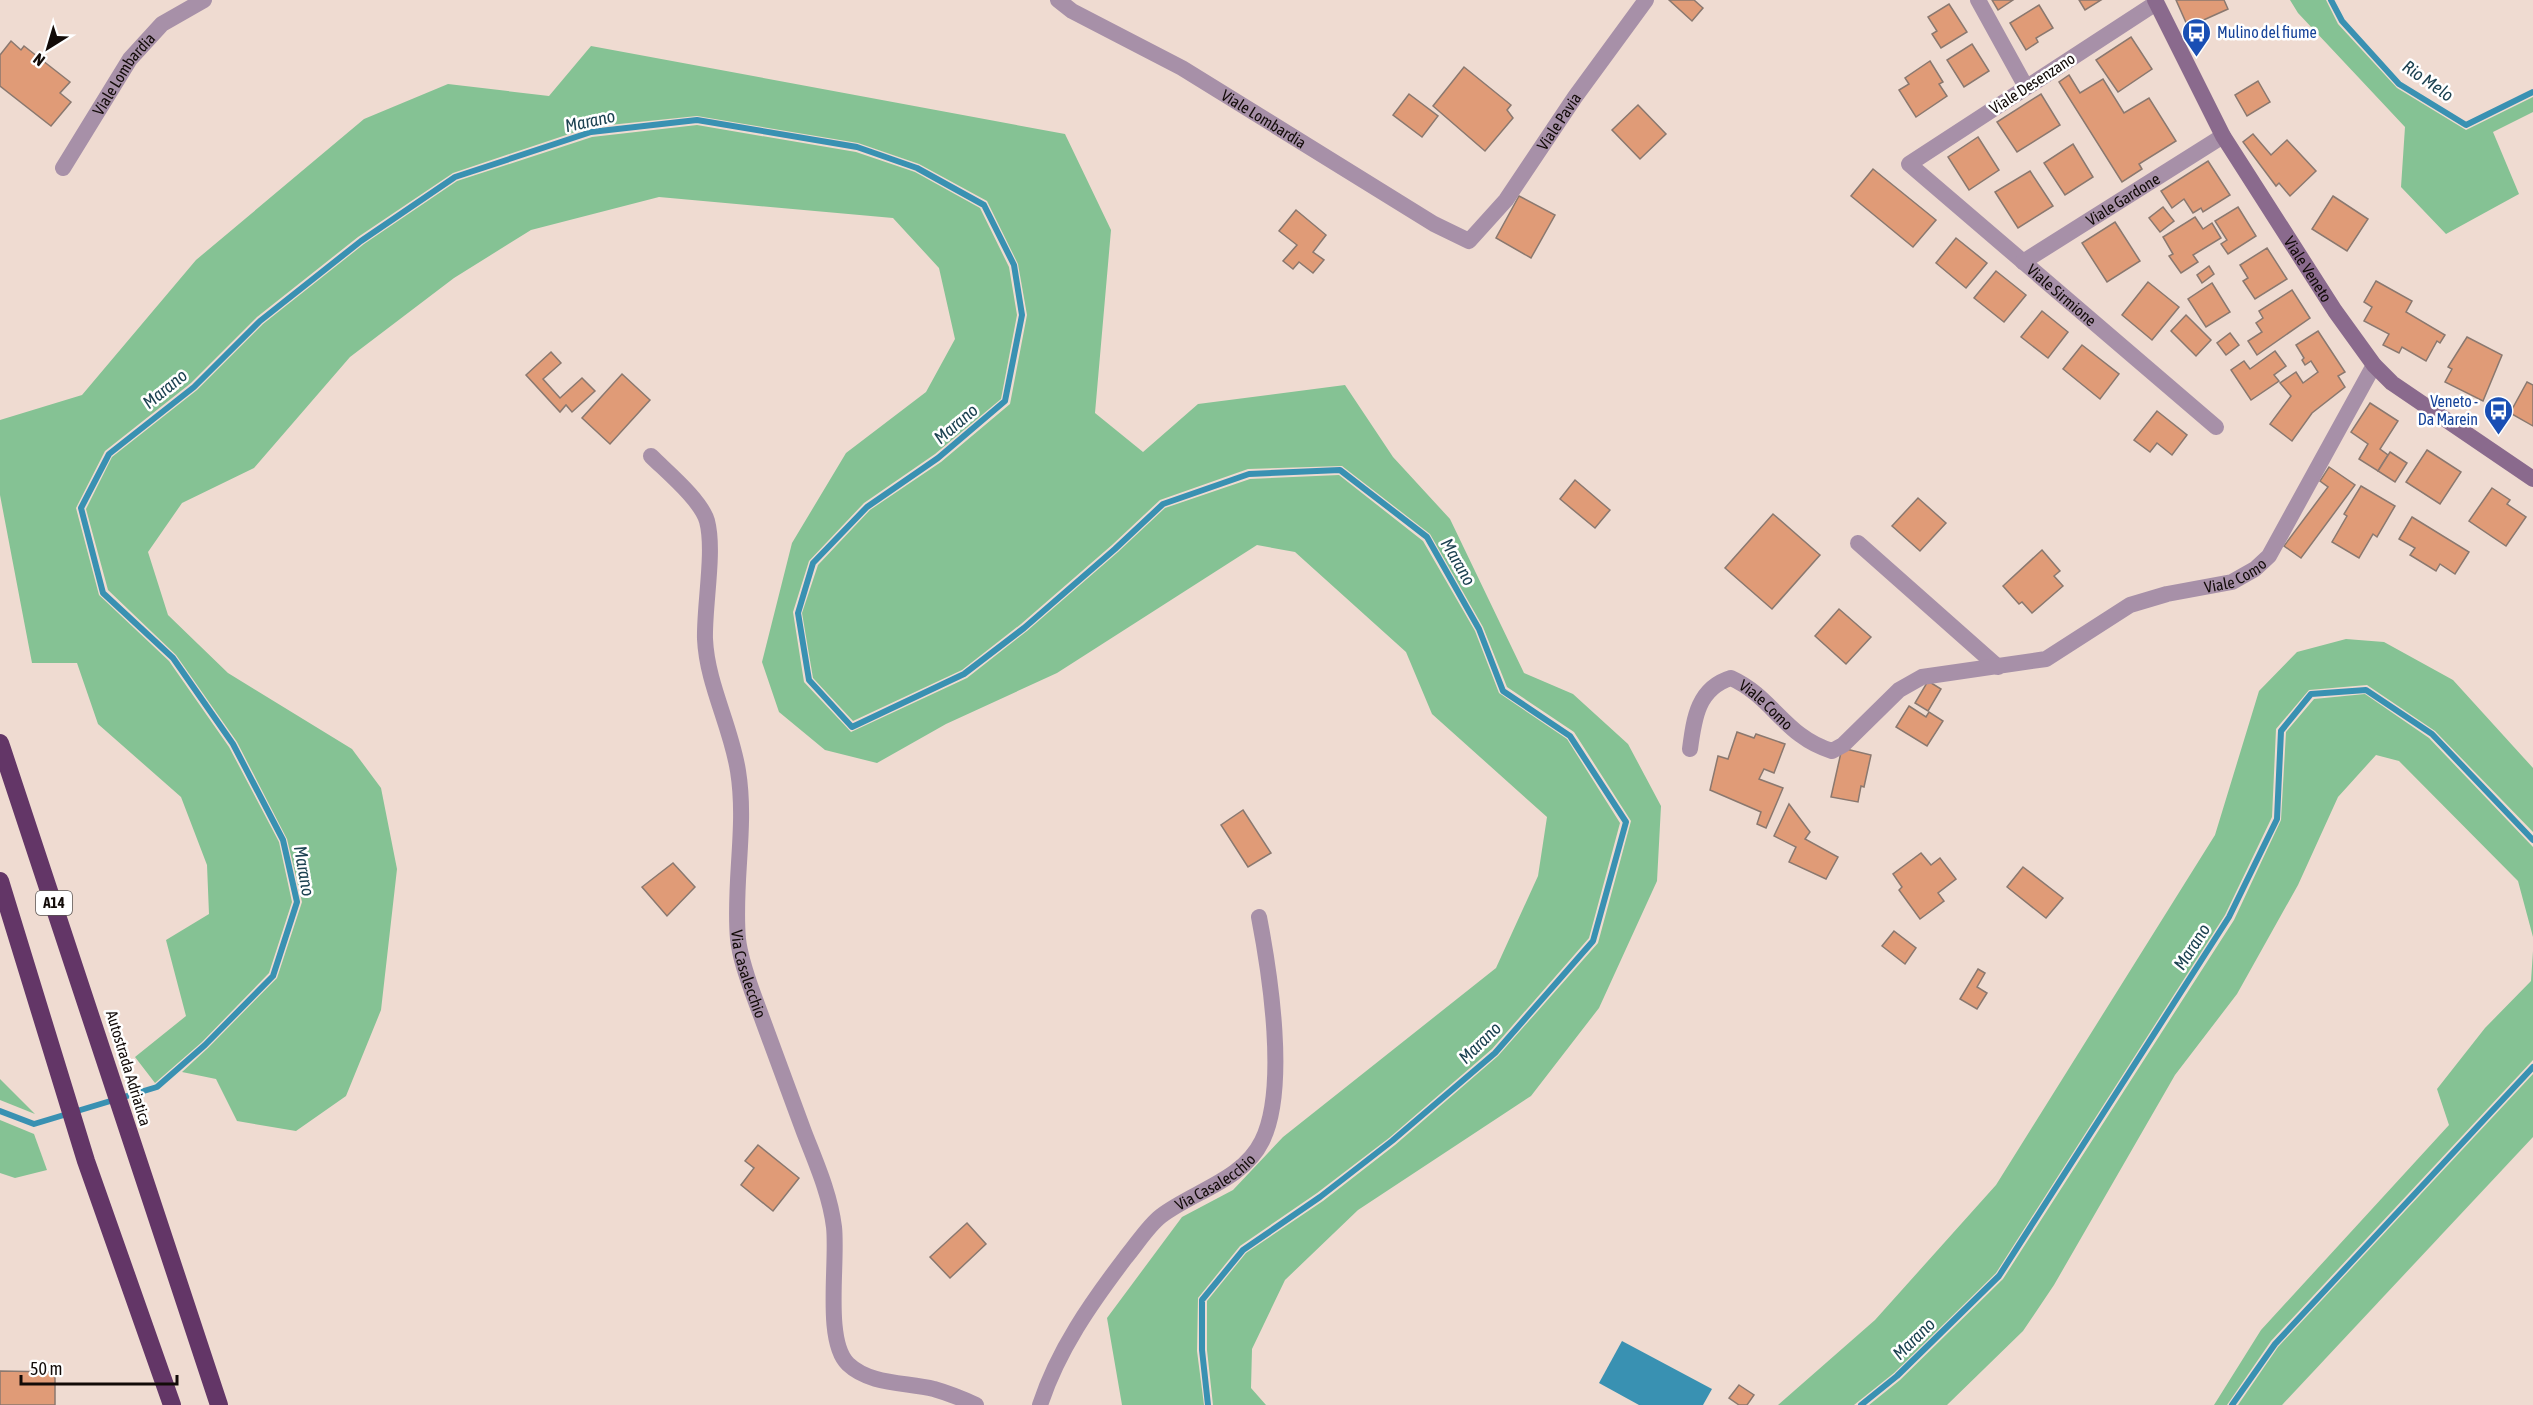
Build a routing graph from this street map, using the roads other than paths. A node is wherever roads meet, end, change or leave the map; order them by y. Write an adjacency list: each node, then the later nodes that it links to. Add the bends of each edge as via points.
1 (204, 0): 9 (street, Viale Lombardia, via 162,24 130,59)
2 (1058, 0): 10 (street, Viale Lombardia, via 1182,68 1434,224)
3 (1646, 0): 10 (street, Viale Pavia, via 1506,200)
4 (1978, 0): 6 (street)
5 (2155, 1): 6 (street, Viale Desenzano); 7 (main road, Viale Veneto)
6 (2026, 87): 8 (street, Viale Desenzano)
7 (2223, 136): 11 (street, Viale Gardone); 12 (main road, Viale Veneto)
8 (1909, 164): 11 (street, Viale Sirmione)
9 (63, 168)
10 (1469, 241)
11 (2024, 262): 13 (street, Viale Sirmione)
12 (2374, 365): 15 (main road, Viale Veneto, via 2391,383); 17 (street, Viale Como, via 2269,556 2255,569 2232,582 2130,605 2046,659)
13 (2216, 428)
14 (651, 456): 24 (street, Via Casalecchio, via 692,498 707,520 705,640 738,770 741,800 738,939 752,991 826,1190 834,1226 837,1348 846,1363 874,1379 936,1390)
15 (2533, 479)
16 (1858, 543): 17 (street)
17 (1998, 667): 19 (street, Viale Como, via 1922,677 1899,690 1832,751 1795,733 1750,687 1731,678 1717,682 1702,700)
18 (0, 743): 23 (highway, Autostrada Adriatica / A14)
19 (1690, 748)
20 (0, 881): 22 (highway, A14, via 86,1161)
21 (1259, 917): 25 (street, Via Casalecchio, via 1269,970 1276,1076 1272,1110 1262,1142 1240,1168 1160,1217 1137,1243 1082,1319 1047,1382)
22 (172, 1405)
23 (219, 1405)
24 (976, 1405)
25 (1040, 1405)

